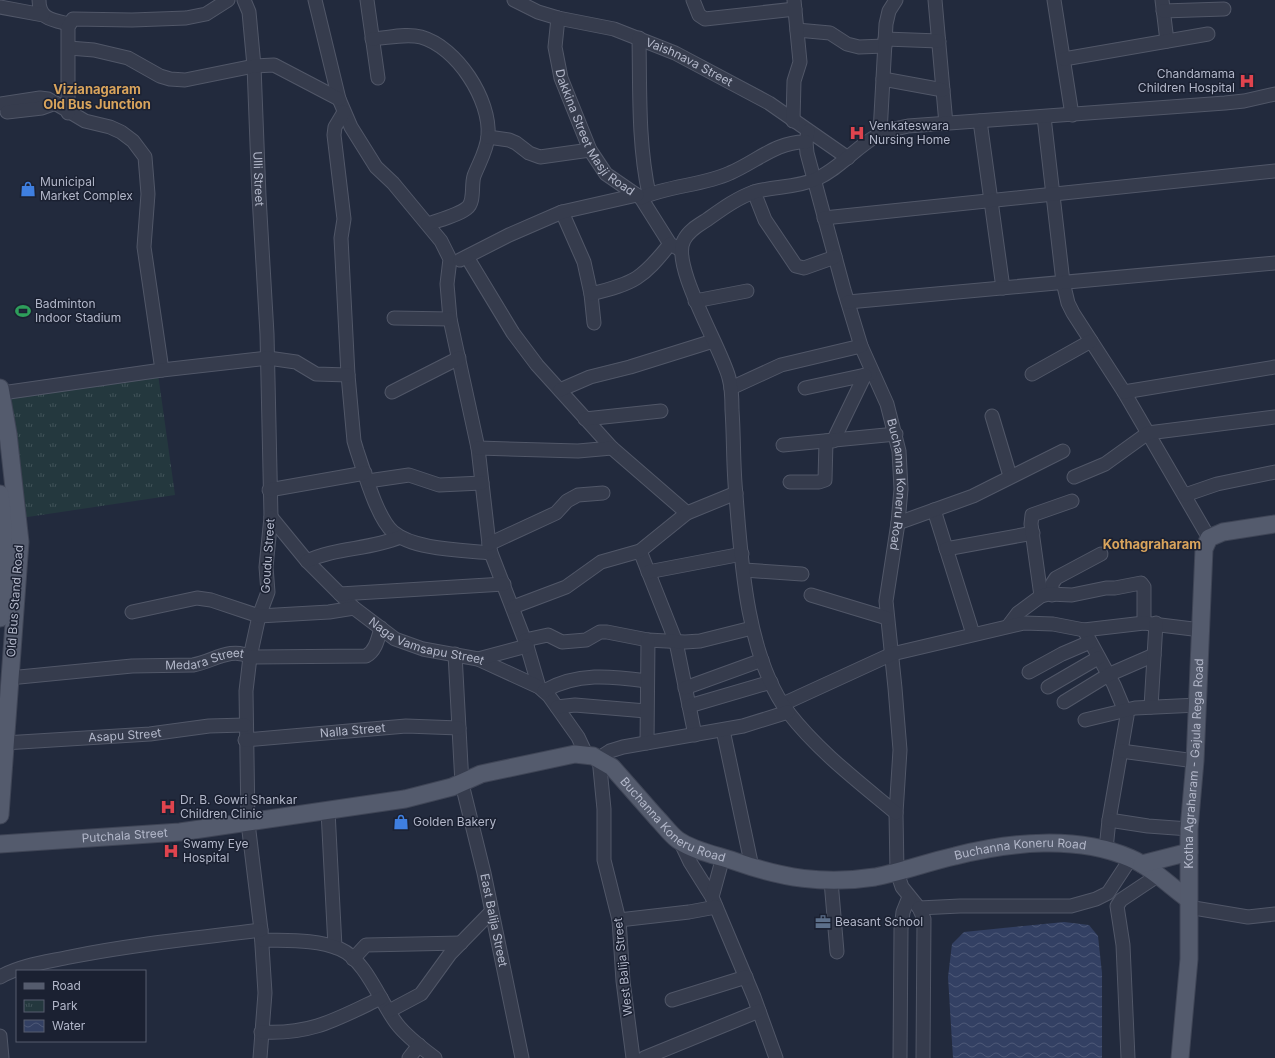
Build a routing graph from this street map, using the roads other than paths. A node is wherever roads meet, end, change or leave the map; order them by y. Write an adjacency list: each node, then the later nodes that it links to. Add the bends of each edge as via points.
1 (39, 0): 15 (street)
2 (228, 0): 17 (street, via 206,14 186,18 78,18)
3 (244, 0): 27 (street, Ulli Street, via 249,12)
4 (315, 0): 32 (street)
5 (367, 0): 21 (street)
6 (514, 0): 16 (street, Vaishnava Street, via 538,12)
7 (693, 0): 11 (street, via 699,15 705,19)
8 (896, 0): 24 (street, via 889,11)
9 (935, 0): 22 (street)
10 (1054, 0): 26 (street)
11 (794, 4): 18 (street)
12 (1163, 5): 14 (street); 23 (street)
13 (0, 7): 15 (street)
14 (1224, 9)
15 (43, 15): 17 (street, via 48,19)
16 (558, 18): 20 (street, Vaishnava Street, via 614,29); 46 (street, Dakkina Street Masji Road, via 555,47 561,78)
17 (69, 24): 25 (street)
18 (797, 30): 24 (street, via 830,34 847,44 859,47); 40 (street, via 800,62 793,91)
19 (1208, 34): 23 (street)
20 (639, 38): 40 (street, Vaishnava Street, via 722,77 769,103); 52 (street)
21 (372, 39): 28 (street); 45 (street, via 419,36 447,52 461,64 486,110)
22 (939, 41): 24 (street); 30 (street)
23 (1167, 41): 26 (street)
24 (885, 43): 29 (street)
25 (69, 48): 27 (street, via 94,50 128,58 170,79 205,77); 37 (street)
26 (1064, 59): 38 (street)
27 (254, 66): 32 (street, via 280,67); 74 (street, Ulli Street)
28 (378, 78)
29 (883, 79): 30 (street); 43 (street)
30 (943, 90): 42 (street)
31 (1275, 94): 38 (street, via 1238,102)
32 (339, 99): 35 (street)
33 (56, 103): 34 (street, via 40,98); 36 (street, via 42,108); 37 (street)
34 (0, 104)
35 (344, 112): 56 (street, via 368,156); 80 (street, via 335,126 334,135 344,219 341,251)
36 (0, 113)
37 (68, 113): 77 (street, via 121,132 133,141 145,157 148,194 144,247)
38 (1072, 114): 39 (street)
39 (1044, 117): 41 (street); 51 (street)
40 (793, 120): 44 (street, Vaishnava Street)
41 (980, 122): 42 (street); 53 (street)
42 (946, 124): 43 (street, via 908,126)
43 (880, 133): 47 (street)
44 (807, 136): 47 (street, Vaishnava Street); 49 (street, Buchanna Koneru Road); 52 (street, via 779,146 721,177)
45 (488, 137): 46 (street, via 509,140 540,157); 56 (street, via 474,177 472,200 468,208)
46 (590, 150): 52 (street, Dakkina Street Masji Road, via 606,174)
47 (848, 158): 49 (street)
48 (1275, 171): 51 (street)
49 (815, 180): 50 (street); 55 (street, Buchanna Koneru Road)
50 (754, 192): 57 (street, via 723,208 692,230); 59 (street, via 765,220 796,266 804,268)
51 (1054, 193): 53 (street); 62 (street)
52 (643, 196): 54 (street); 57 (street, Dakkina Street Masji Road)
53 (991, 200): 55 (street); 63 (street)
54 (562, 212): 58 (street, via 527,226); 65 (street, via 582,256)
55 (824, 218): 59 (street, Buchanna Koneru Road)
56 (428, 224): 61 (street, via 446,250)
57 (676, 247): 65 (street, via 633,281 621,287); 66 (street, Dakkina Street Masji Road)
58 (466, 257): 61 (street); 83 (street, via 513,333)
59 (835, 257): 67 (street, Buchanna Koneru Road)
60 (1275, 263): 62 (street)
61 (450, 265): 69 (street, via 447,284)
62 (1063, 282): 63 (street); 72 (street, via 1070,308)
63 (1003, 288): 67 (street)
64 (747, 291): 66 (street)
65 (591, 294): 70 (street)
66 (695, 301): 71 (street, Dakkina Street Masji Road)
67 (848, 302): 73 (street, Buchanna Koneru Road)
68 (394, 318): 69 (street)
69 (450, 319): 75 (street)
70 (594, 323)
71 (713, 341): 81 (street, Dakkina Street Masji Road, via 725,366); 83 (street, via 630,368 590,377)
72 (1091, 341): 79 (street); 86 (street)
73 (861, 346): 78 (street, Buchanna Koneru Road); 81 (street, via 781,365)
74 (268, 358): 77 (street); 80 (street, via 296,362 316,374); 104 (street, Goudu Street)
75 (459, 358): 85 (street); 95 (street)
76 (1275, 367): 86 (street)
77 (162, 370): 84 (street)
78 (868, 374): 82 (street); 92 (street, Buchanna Koneru Road, via 888,404); 93 (street)
79 (1032, 374)
80 (348, 375): 100 (street, via 354,441)
81 (731, 388): 106 (street, Dakkina Street Masji Road)
82 (805, 388)
83 (560, 390): 90 (street)
84 (1, 391): 113 (main road, Old Bus Stand Road)
85 (392, 392)
86 (1124, 392): 91 (street)
87 (660, 411): 90 (street)
88 (992, 416): 99 (street)
89 (1275, 417): 91 (street)
90 (585, 419): 96 (street)
91 (1148, 433): 101 (street, via 1111,460); 108 (street)
92 (896, 434): 93 (street); 114 (street, Buchanna Koneru Road, via 901,470)
93 (829, 441): 94 (street); 102 (street, via 825,480)
94 (783, 445)
95 (478, 448): 96 (street, via 578,451); 103 (street)
96 (612, 448): 111 (street)
97 (1063, 451): 99 (street)
98 (1275, 472): 108 (street, via 1217,484)
99 (1010, 476): 110 (street, via 973,496)
100 (366, 477): 103 (street, via 409,475 439,485); 104 (street); 117 (street, via 383,518 392,532)
101 (1074, 477)
102 (790, 482)
103 (482, 483): 119 (street)
104 (269, 490): 112 (street, Goudu Street)
105 (603, 493): 119 (street, via 578,495 567,501 556,513)
106 (736, 493): 111 (street); 122 (street, Dakkina Street Masji Road)
107 (0, 494): 113 (main road, Old Bus Stand Road)
108 (1185, 495): 118 (street)
109 (1072, 501): 116 (street, via 1032,515)
110 (934, 510): 114 (street); 120 (street)
111 (687, 513): 121 (street)
112 (271, 517): 124 (street, Naga Vamsapu Street); 135 (street, Goudu Street, via 266,567 268,592)
113 (11, 522): 136 (main road, Old Bus Stand Road, via 5,549); 157 (main road, Old Bus Stand Road, via 20,542)
114 (898, 523): 137 (street, Buchanna Koneru Road, via 887,584)
115 (1275, 524): 118 (main road, via 1223,532)
116 (1033, 533): 120 (street); 131 (street)
117 (400, 537): 119 (street, via 428,546); 124 (street, via 376,546 331,552)
118 (1209, 538): 142 (main road, Kotha Agraharam - Gajula Rega Road, via 1204,549)
119 (490, 549): 128 (street)
120 (946, 550): 143 (street)
121 (640, 551): 126 (street); 132 (street, via 601,562 566,586)
122 (742, 554): 125 (street, Dakkina Street Masji Road); 126 (street)
123 (1101, 554): 131 (street, via 1056,578)
124 (307, 561): 129 (street, Naga Vamsapu Street)
125 (744, 570): 127 (street); 141 (street, Dakkina Street Masji Road)
126 (648, 572): 146 (street)
127 (802, 574)
128 (504, 584): 129 (street); 132 (street)
129 (340, 594): 133 (street, Naga Vamsapu Street)
130 (811, 595): 137 (street)
131 (1047, 595): 138 (street, via 1072,595 1141,583 1144,587); 139 (street, via 1018,613)
132 (513, 607): 147 (street)
133 (354, 608): 135 (street); 140 (street, Naga Vamsapu Street)
134 (132, 612): 135 (street, via 197,598)
135 (259, 616): 151 (street, Goudu Street)
136 (0, 618)
137 (887, 618): 149 (street, Buchanna Koneru Road)
138 (1150, 623): 142 (street); 144 (street, via 1092,631); 150 (street)
139 (1009, 626): 143 (street); 144 (street, via 1040,623)
140 (381, 628): 148 (street, Naga Vamsapu Street, via 395,639 423,649); 151 (street, Medara Street, via 372,652 366,656)
141 (752, 628): 146 (street, via 700,641); 154 (street, Dakkina Street Masji Road)
142 (1201, 630): 164 (main road, Kotha Agraharam - Gajula Rega Road)
143 (973, 634): 149 (street)
144 (1087, 636): 153 (street); 155 (street, via 1062,654)
145 (648, 640): 146 (street); 147 (street, via 600,632 586,640 562,642 548,635); 158 (street)
146 (676, 642): 161 (street)
147 (526, 643): 152 (street); 162 (street)
148 (455, 654): 152 (street, Naga Vamsapu Street); 173 (street, East Balija Street)
149 (892, 654): 168 (street); 184 (street, Buchanna Koneru Road, via 900,750)
150 (1154, 655): 156 (street); 167 (street)
151 (250, 657): 157 (street, Medara Street, via 240,653 203,664 132,666); 172 (street, Goudu Street)
152 (478, 658): 162 (street, Naga Vamsapu Street)
153 (1098, 658): 156 (street); 160 (street)
154 (762, 660): 159 (street, Dakkina Street Masji Road); 161 (street)
155 (1028, 672)
156 (1108, 675): 163 (street); 169 (street)
157 (9, 678): 177 (main road, Old Bus Stand Road)
158 (647, 681): 162 (street, via 610,676 585,677); 170 (street)
159 (771, 682): 165 (street); 168 (street, Dakkina Street Masji Road)
160 (1048, 687)
161 (685, 688): 165 (street)
162 (542, 689): 166 (street, Naga Vamsapu Street)
163 (1064, 702)
164 (1198, 705): 167 (street); 181 (main road, Kotha Agraharam - Gajula Rega Road)
165 (689, 706): 175 (street)
166 (557, 707): 170 (street, via 575,705); 180 (street, Naga Vamsapu Street)
167 (1151, 707): 169 (street)
168 (786, 708): 174 (street, via 743,726); 184 (street, Dakkina Street Masji Road, via 838,764)
169 (1125, 710): 171 (street); 179 (street, via 1127,722)
170 (646, 711): 178 (street)
171 (1086, 720)
172 (245, 725): 176 (street, Goudu Street); 177 (street, Asapu Street)
173 (459, 728): 176 (street, Nalla Street, via 406,726); 182 (street, East Balija Street)
174 (723, 730): 175 (street); 195 (street)
175 (695, 735): 178 (street)
176 (245, 740): 187 (street, Goudu Street)
177 (4, 743): 185 (main road, Old Bus Stand Road)
178 (647, 743): 180 (street)
179 (1121, 751): 181 (street); 186 (street)
180 (592, 756): 182 (main road, via 564,755 481,774); 189 (main road, Buchanna Koneru Road, via 612,767); 205 (street, West Balija Street, via 604,809 604,860)
181 (1195, 761): 188 (main road, Kotha Agraharam - Gajula Rega Road)
182 (462, 784): 183 (main road, Putchala Street, via 405,799); 203 (street, East Balija Street)
183 (328, 811): 187 (main road, Putchala Street); 208 (street)
184 (896, 813): 196 (street, Buchanna Koneru Road)
185 (0, 815)
186 (1109, 820): 188 (street, via 1153,827); 191 (street)
187 (248, 823): 190 (main road, Putchala Street, via 180,832); 206 (street, Goudu Street)
188 (1189, 829): 192 (main road, Kotha Agraharam - Gajula Rega Road)
189 (680, 841): 193 (main road, Buchanna Koneru Road); 200 (street)
190 (0, 844)
191 (1106, 849): 194 (main road, Buchanna Koneru Road); 196 (main road, Buchanna Koneru Road, via 1075,844 1001,847)
192 (1189, 852): 194 (main road); 201 (main road, Kotha Agraharam - Gajula Rega Road)
193 (724, 857): 195 (main road, Buchanna Koneru Road); 200 (street)
194 (1136, 861): 197 (main road, Buchanna Koneru Road); 202 (street, via 1108,893 1071,906)
195 (752, 867): 198 (main road, Buchanna Koneru Road, via 777,875)
196 (897, 872): 198 (main road, Buchanna Koneru Road, via 876,877); 199 (street, via 898,880)
197 (1157, 876): 201 (main road, Buchanna Koneru Road); 232 (street, via 1121,900 1117,906 1124,945)
198 (831, 881): 209 (street)
199 (909, 897): 202 (street); 230 (street, via 903,912 901,929)
200 (714, 902): 205 (street, via 689,912); 212 (street)
201 (1188, 903): 204 (street, via 1248,916); 233 (main road, Kotha Agraharam - Gajula Rega Road, via 1189,959)
202 (920, 908): 231 (street, via 924,919)
203 (491, 912): 207 (street); 226 (street, East Balija Street)
204 (1275, 914)
205 (619, 920): 227 (street, West Balija Street, via 623,982)
206 (261, 935): 208 (street); 211 (street, via 85,954 24,967); 217 (street, Goudu Street, via 265,993)
207 (461, 943): 210 (street, via 366,945); 216 (street, via 421,994)
208 (335, 947): 210 (street)
209 (837, 952)
210 (353, 959): 213 (street)
211 (0, 977)
212 (746, 977): 214 (street); 215 (street)
213 (381, 998): 216 (street); 217 (street, via 313,1028 284,1034)
214 (672, 1000)
215 (759, 1010): 221 (street); 229 (street)
216 (389, 1011): 220 (street, via 401,1028)
217 (261, 1032): 223 (street, Goudu Street)
218 (0, 1036): 219 (street)
219 (0, 1041): 222 (street)
220 (419, 1044): 224 (street); 225 (street)
221 (664, 1054): 228 (street)
222 (2, 1058)
223 (260, 1058)
224 (410, 1058)
225 (435, 1058)
226 (522, 1058)
227 (633, 1058)
228 (644, 1058)
229 (776, 1058)
230 (900, 1058)
231 (924, 1058)
232 (1128, 1058)
233 (1180, 1058)

